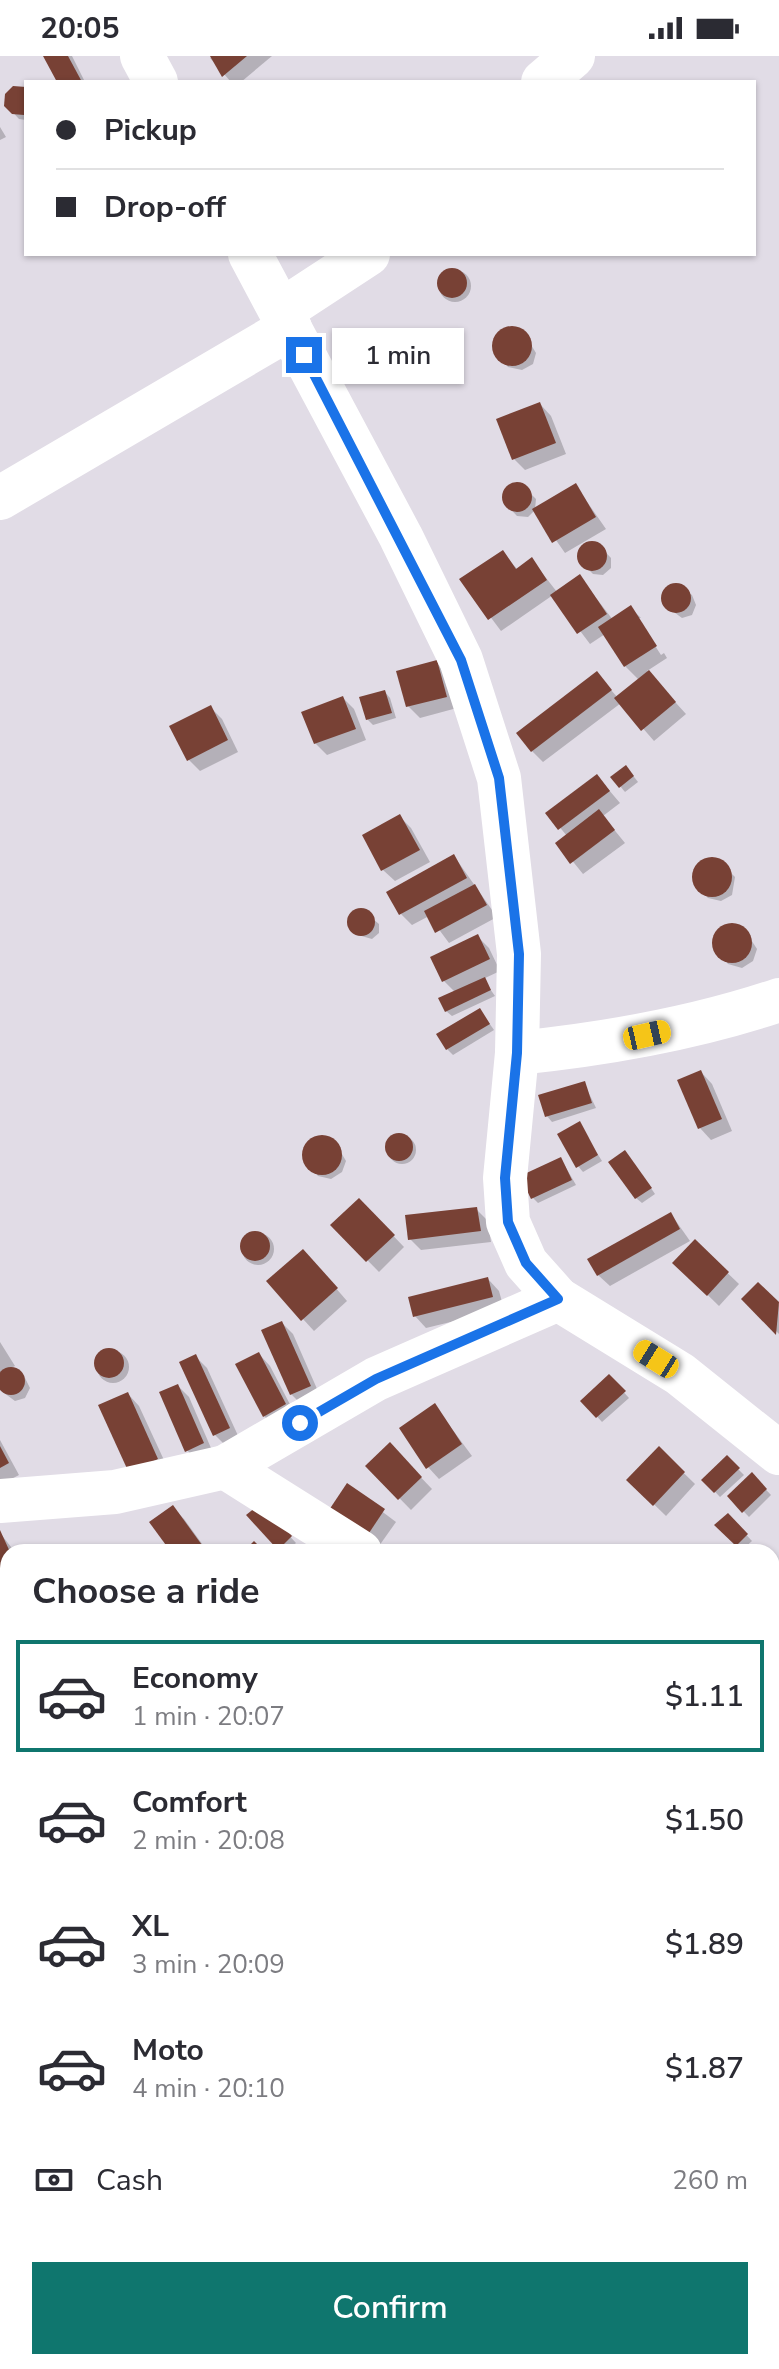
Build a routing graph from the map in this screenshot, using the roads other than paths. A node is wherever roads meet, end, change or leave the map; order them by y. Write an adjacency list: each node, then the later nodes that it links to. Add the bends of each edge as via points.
1 (142, 56): 3 (street)
2 (573, 56): 4 (street)
3 (155, 80)
4 (545, 80)
5 (251, 256): 7 (street)
6 (366, 256): 7 (street)
7 (286, 320): 8 (street); 10 (street, via 461,660 499,778 519,954)
8 (0, 498)
9 (779, 1000): 10 (street, via 616,1043)
10 (517, 1053): 11 (street, via 505,1178 508,1222 526,1263)
11 (558, 1299): 12 (street, via 680,1374); 13 (street, via 376,1379)
12 (779, 1453)
13 (225, 1467): 14 (street, via 115,1492); 15 (street)
14 (0, 1501)
15 (347, 1544)

